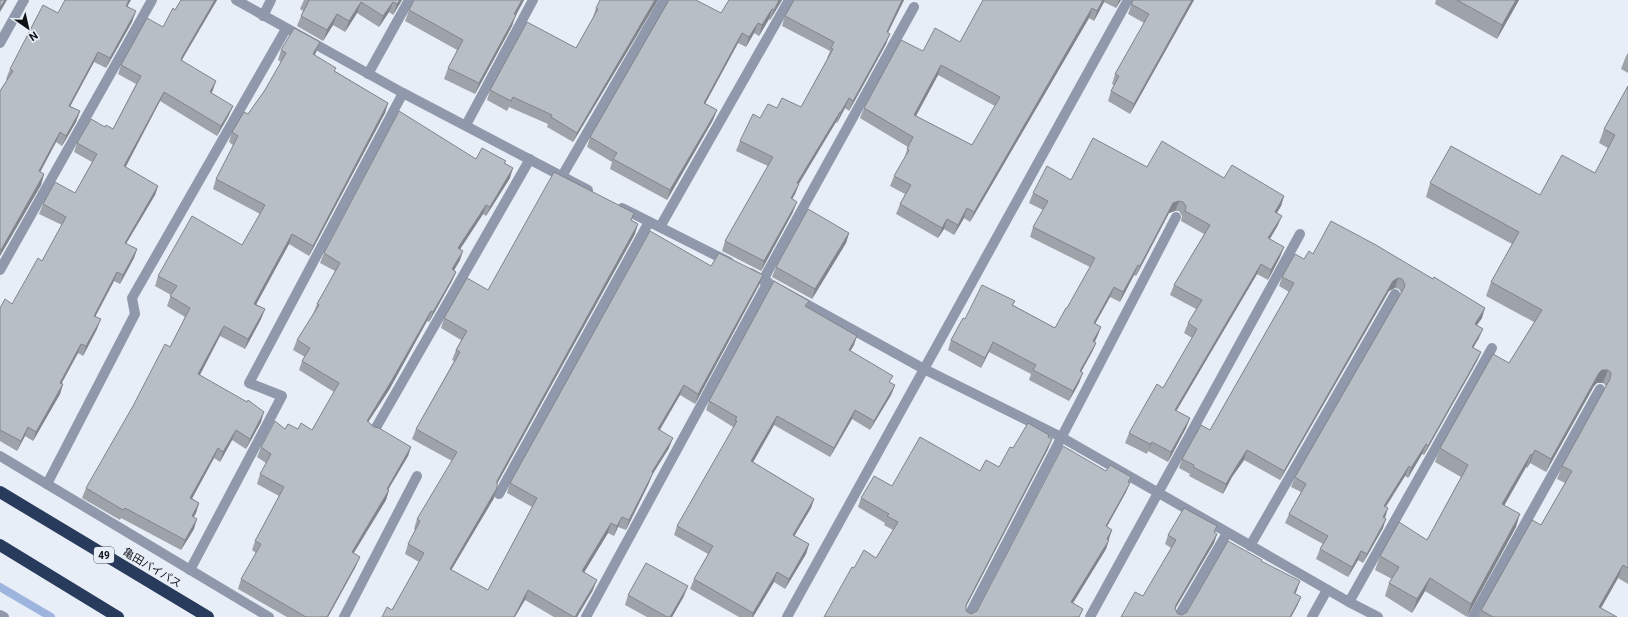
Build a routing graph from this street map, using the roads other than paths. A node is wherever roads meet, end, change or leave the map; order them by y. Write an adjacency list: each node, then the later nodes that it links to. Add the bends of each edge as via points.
1 (24, 0): 13 (street)
2 (152, 0): 25 (street)
3 (236, 0): 11 (street)
4 (271, 0): 11 (street)
5 (409, 0): 14 (street)
6 (533, 0): 16 (street)
7 (664, 0): 18 (street)
8 (789, 0): 23 (street)
9 (1128, 0): 29 (street)
10 (914, 7): 26 (street)
11 (263, 16): 12 (street)
12 (286, 29): 14 (street); 35 (street, via 132,298 135,314)
13 (0, 43)
14 (368, 74): 15 (street)
15 (403, 93): 16 (street); 42 (street, via 249,383 282,396)
16 (466, 125): 17 (street)
17 (530, 159): 18 (street); 31 (street)
18 (562, 176): 19 (street)
19 (596, 194)
20 (616, 204): 22 (street)
21 (1176, 217): 32 (street)
22 (649, 222): 23 (street); 38 (street)
23 (660, 227): 26 (street)
24 (1300, 234): 37 (street)
25 (0, 270)
26 (766, 281): 29 (street); 51 (street)
27 (1395, 294): 41 (street)
28 (1492, 348): 44 (street)
29 (924, 369): 32 (street); 52 (street)
30 (1600, 389): 58 (street)
31 (374, 432)
32 (1061, 437): 37 (street); 53 (street)
33 (0, 456): 35 (street)
34 (417, 476): 50 (street)
35 (47, 484): 42 (street)
36 (0, 492): 48 (highway, 亀田バイパス / 49)
37 (1158, 493): 39 (street); 54 (street)
38 (498, 494)
39 (1227, 533): 41 (street); 55 (street)
40 (0, 545): 47 (highway)
41 (1250, 546): 43 (street)
42 (190, 570): 49 (street)
43 (1327, 590): 44 (street); 56 (street)
44 (1349, 602): 57 (street)
45 (0, 615): 46 (street)
46 (4, 617)
47 (118, 617)
48 (208, 617)
49 (269, 617)
50 (344, 617)
51 (586, 617)
52 (787, 617)
53 (968, 617)
54 (1090, 617)
55 (1178, 617)
56 (1312, 617)
57 (1378, 617)
58 (1473, 617)

